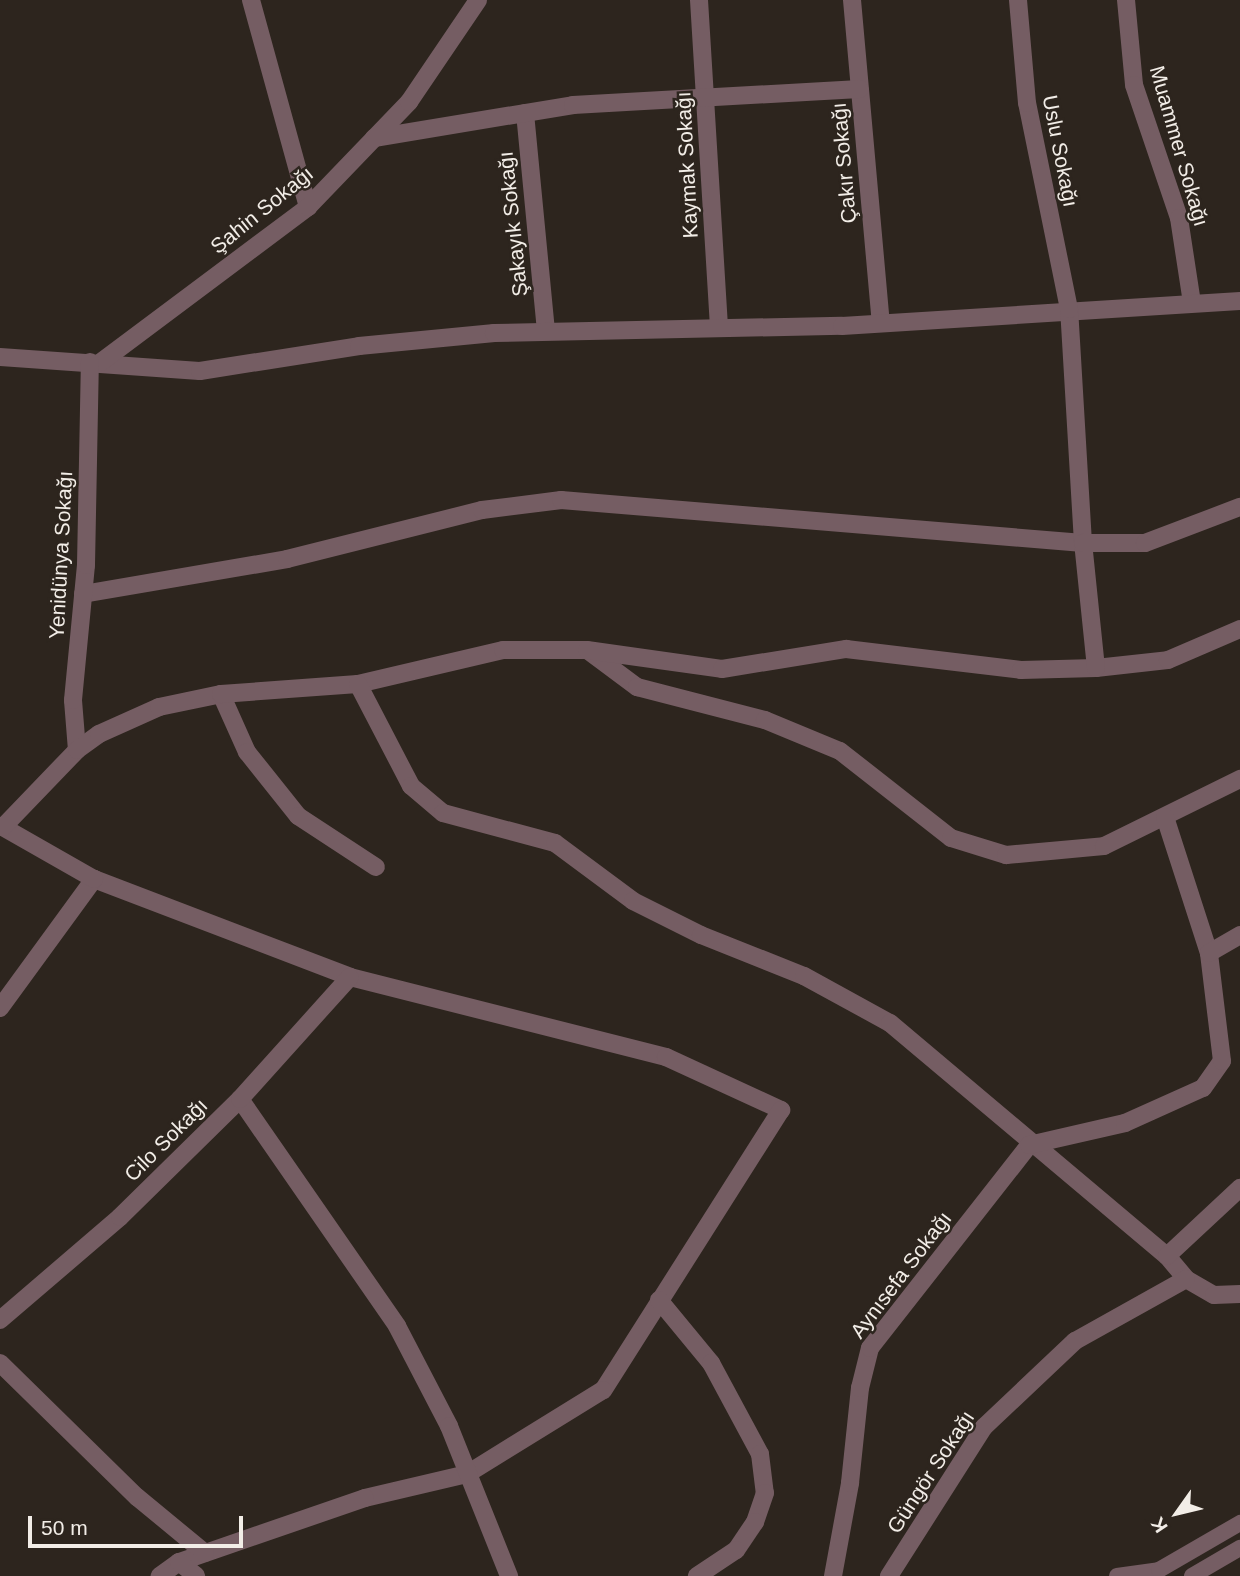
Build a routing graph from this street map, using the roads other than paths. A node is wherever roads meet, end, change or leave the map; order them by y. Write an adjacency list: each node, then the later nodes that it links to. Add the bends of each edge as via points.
1 (251, 0): 11 (street)
2 (478, 0): 10 (street, Şahin Sokağı, via 409,103)
3 (699, 0): 8 (street, Kaymak Sokağı)
4 (852, 0): 7 (street, Çakır Sokağı)
5 (1018, 0): 14 (street, Uslu Sokağı, via 1027,103)
6 (1126, 0): 13 (street, Muammer Sokağı, via 1134,85 1179,218)
7 (860, 89): 8 (street); 15 (street, Çakır Sokağı)
8 (706, 101): 9 (street, via 573,105); 16 (street, Kaymak Sokağı)
9 (525, 113): 10 (street); 17 (street, Şakayık Sokağı)
10 (374, 138): 11 (street, Şahin Sokağı)
11 (309, 207): 19 (street, Şahin Sokağı)
12 (1240, 301): 13 (street)
13 (1192, 303): 14 (street)
14 (1069, 309): 15 (street); 21 (street, Uslu Sokağı)
15 (881, 323): 16 (street)
16 (719, 327): 17 (street)
17 (546, 331): 19 (street, via 359,346 200,372)
18 (0, 357): 19 (street)
19 (95, 362): 22 (street, Yenidünya Sokağı)
20 (1240, 507): 21 (street, via 1145,543)
21 (1083, 543): 22 (street, via 561,500 482,510 287,559); 25 (street, Uslu Sokağı)
22 (83, 594): 28 (street, Yenidünya Sokağı, via 73,701)
23 (1240, 629): 25 (street, via 1168,660)
24 (587, 650): 25 (street, via 722,669 846,649 1021,670); 26 (street, via 503,650); 30 (street, via 637,687 765,720 840,751 951,838 1006,855 1104,846)
25 (1096, 668)
26 (358, 684): 27 (street); 39 (street, via 411,786 443,813 555,843 633,901 701,935 804,976 890,1023)
27 (221, 694): 28 (street, via 159,707 99,734); 32 (street, via 247,752 298,816)
28 (77, 750): 31 (street)
29 (1240, 779): 30 (street)
30 (1165, 817): 35 (street)
31 (1, 826): 33 (street)
32 (376, 867)
33 (94, 879): 36 (street); 37 (street)
34 (1240, 935): 35 (street)
35 (1209, 953): 39 (street, via 1222,1061 1203,1088 1125,1123)
36 (350, 977): 38 (street, Cilo Sokağı); 44 (street, via 666,1057 780,1110)
37 (0, 1008)
38 (240, 1099): 45 (street, Cilo Sokağı, via 120,1217); 47 (street, via 397,1326 427,1380)
39 (1029, 1145): 41 (street); 56 (street, Aynısefa Sokağı, via 870,1348)
40 (1240, 1188): 41 (street)
41 (1167, 1256): 42 (street)
42 (1186, 1279): 43 (street, via 1214,1295); 57 (street, Güngör Sokağı, via 1075,1341 984,1427)
43 (1240, 1294)
44 (659, 1300): 47 (street, via 603,1390); 55 (street, via 711,1363 760,1454 765,1493 755,1522 736,1550)
45 (0, 1320)
46 (0, 1363): 50 (street, via 137,1497)
47 (467, 1474): 50 (street, via 365,1498); 54 (street)
48 (1240, 1523): 58 (lane, via 1158,1570)
49 (1240, 1548): 59 (lane)
50 (205, 1553): 51 (street)
51 (179, 1562): 52 (street); 53 (street)
52 (160, 1576)
53 (197, 1576)
54 (509, 1576)
55 (697, 1576)
56 (833, 1576)
57 (889, 1576)
58 (1117, 1576)
59 (1192, 1576)

